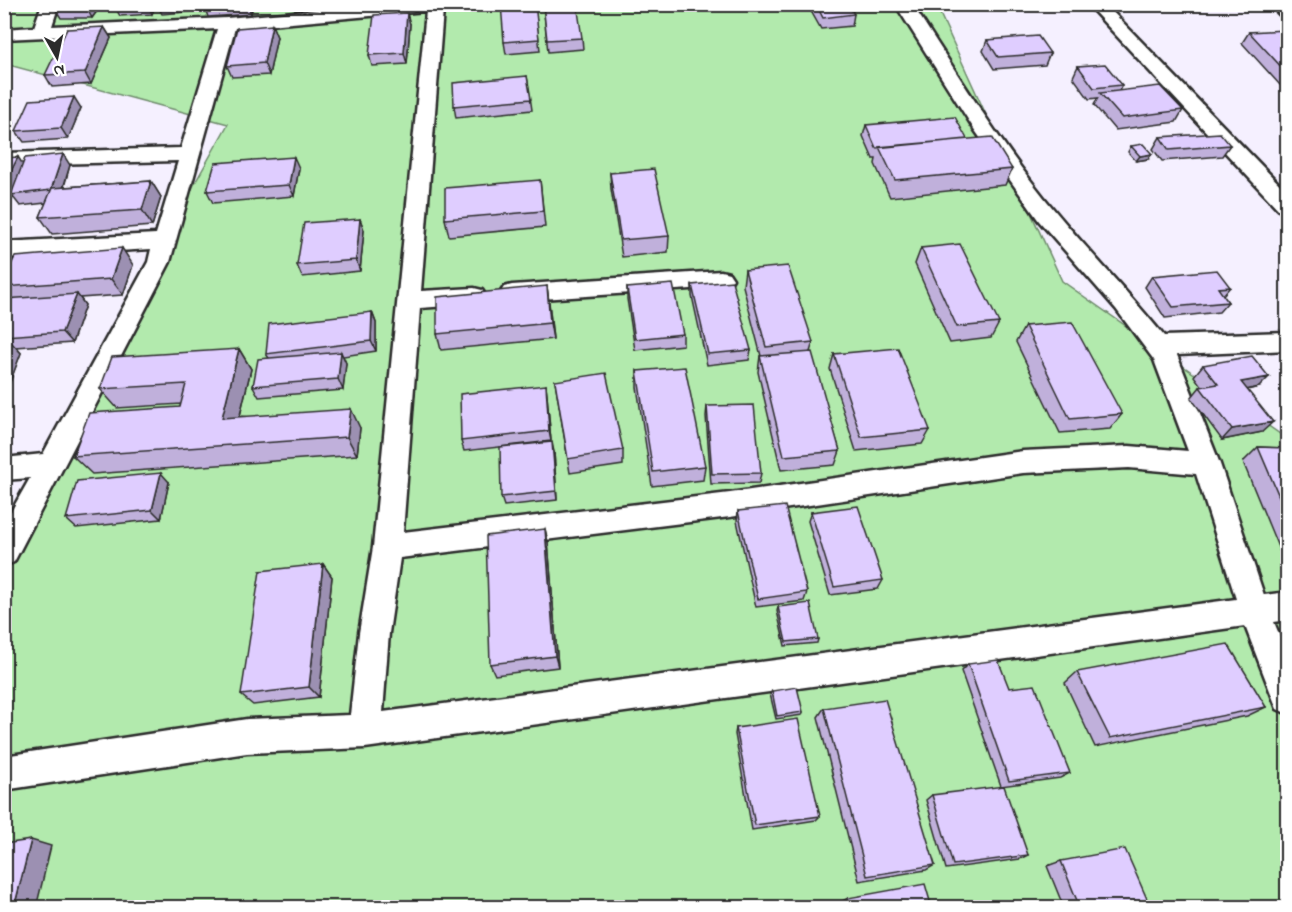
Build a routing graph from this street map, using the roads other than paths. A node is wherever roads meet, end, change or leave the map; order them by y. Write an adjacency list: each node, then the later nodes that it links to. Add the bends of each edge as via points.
1 (51, 4): 8 (street)
2 (903, 4): 18 (street, via 984,129 1047,216)
3 (1095, 4): 12 (street)
4 (1276, 4): 6 (street)
5 (443, 5): 7 (street); 16 (street, via 419,163)
6 (1287, 14)
7 (227, 23): 8 (street); 10 (street)
8 (41, 33): 9 (street)
9 (4, 34)
10 (190, 154): 11 (street); 13 (street)
11 (4, 159)
12 (1287, 206)
13 (166, 241): 14 (street); 19 (street, via 150,282)
14 (4, 250)
15 (722, 279): 16 (street)
16 (409, 300): 22 (street)
17 (1287, 341): 18 (street)
18 (1158, 346): 20 (street)
19 (52, 464): 21 (street); 23 (street)
20 (1206, 464): 22 (street, via 1129,457 1023,462 730,505); 25 (street)
21 (4, 469)
22 (387, 547): 27 (street)
23 (4, 553)
24 (1287, 606): 25 (street)
25 (1254, 609): 26 (street); 27 (street)
26 (1287, 698)
27 (365, 731): 28 (street, via 247,736)
28 (4, 773)

